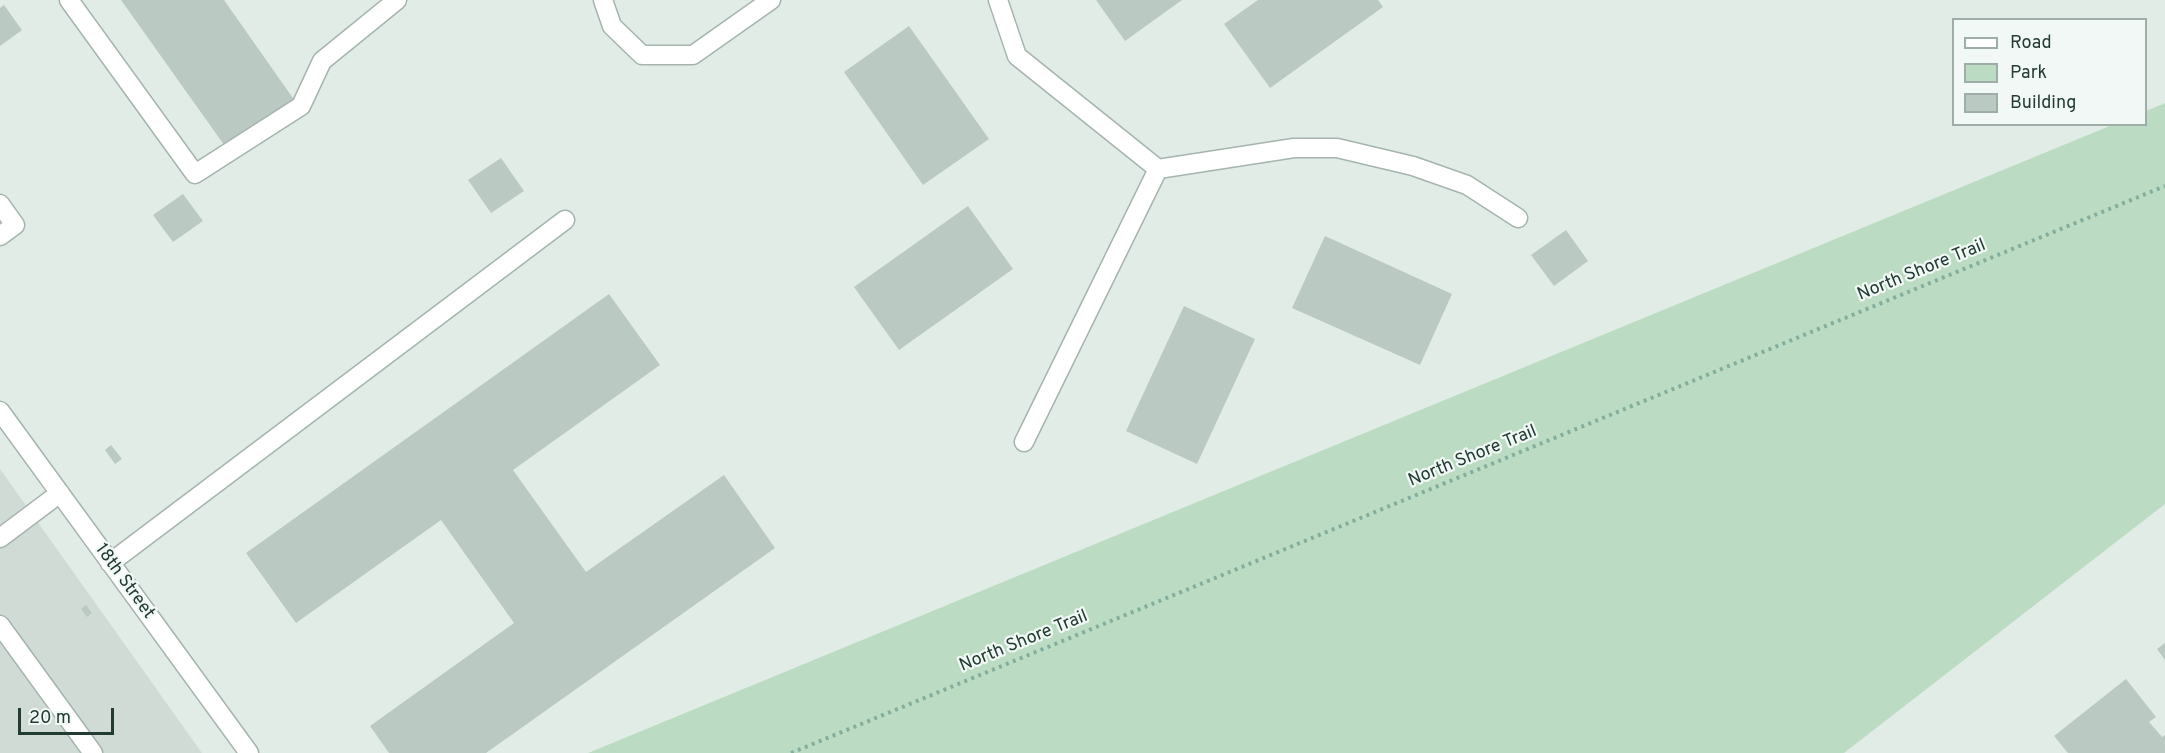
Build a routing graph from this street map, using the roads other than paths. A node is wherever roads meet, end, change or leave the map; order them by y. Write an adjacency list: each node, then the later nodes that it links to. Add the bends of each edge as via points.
1 (69, 0): 2 (street, via 195,174 302,106 322,61)
2 (397, 0)
3 (603, 0): 4 (street, via 612,26 642,55 693,55)
4 (771, 0)
5 (998, 0): 6 (street, via 1017,56)
6 (1158, 169): 8 (street, via 1294,147 1337,148 1413,166 1467,185); 12 (street)
7 (0, 204): 10 (street, via 15,225)
8 (1518, 218)
9 (566, 220): 15 (street)
10 (0, 236)
11 (0, 411): 13 (street, 18th Street)
12 (1024, 442)
13 (60, 493): 14 (street); 15 (street, 18th Street)
14 (0, 538)
15 (110, 563): 18 (street, 18th Street)
16 (0, 625): 17 (street)
17 (93, 753)
18 (249, 753)

